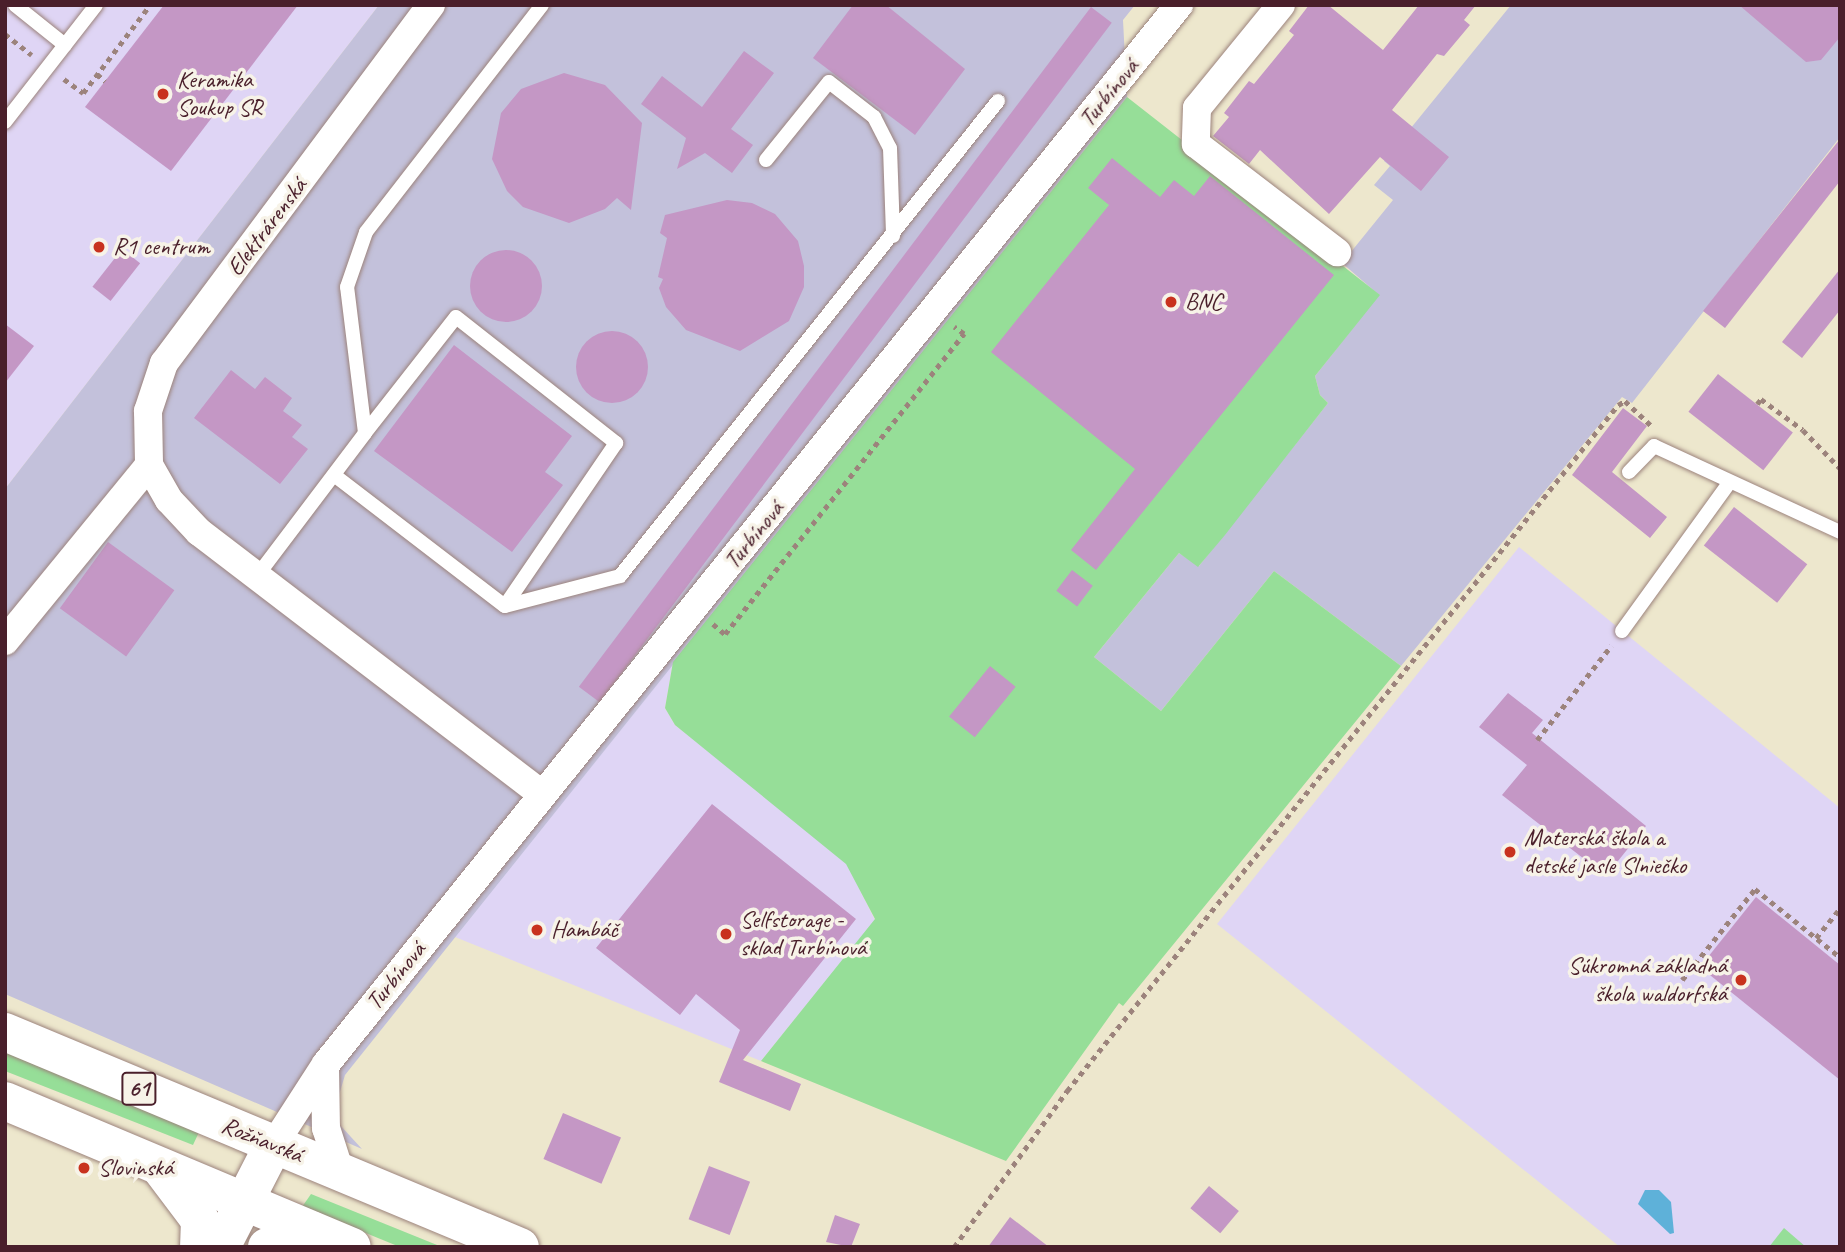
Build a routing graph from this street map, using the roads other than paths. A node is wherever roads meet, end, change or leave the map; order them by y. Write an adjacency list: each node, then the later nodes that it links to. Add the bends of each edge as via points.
1 (15, 5): 7 (lane)
2 (96, 5): 7 (lane)
3 (431, 5): 14 (street, Elektrárenská, via 164,363 148,411)
4 (542, 5): 13 (lane, via 366,233 347,287)
5 (1179, 5): 23 (street, Turbínová)
6 (1281, 5): 12 (street, via 1197,108 1196,145)
7 (65, 45): 9 (lane)
8 (998, 101): 11 (lane)
9 (5, 122)
10 (766, 160): 11 (lane, via 829,82 874,117 890,148)
11 (893, 236): 20 (lane, via 620,576)
12 (1337, 252)
13 (365, 433): 16 (lane); 20 (lane, via 456,317 616,443)
14 (149, 465): 19 (street, via 183,517); 22 (street)
15 (1629, 472): 17 (lane, via 1654,446)
16 (334, 475): 19 (lane); 20 (lane)
17 (1730, 482): 18 (lane); 21 (lane)
18 (1840, 532)
19 (257, 576): 23 (street)
20 (505, 606)
21 (1622, 631)
22 (5, 640)
23 (542, 794): 25 (street, Turbínová)
24 (5, 1032): 27 (main road, Rožňavská / 61)
25 (326, 1064): 27 (street, Turbínová); 29 (street, via 326,1128)
26 (5, 1101): 28 (main road)
27 (273, 1146): 29 (main road, Rožňavská / 61); 30 (main road)
28 (160, 1167): 30 (main road); 32 (main road, via 200,1220)
29 (340, 1172): 36 (main road, Rožňavská / 61)
30 (242, 1202): 31 (main road); 33 (main road)
31 (311, 1230): 34 (main road); 35 (main road)
32 (199, 1247)
33 (221, 1247)
34 (267, 1247)
35 (352, 1247)
36 (520, 1247)

